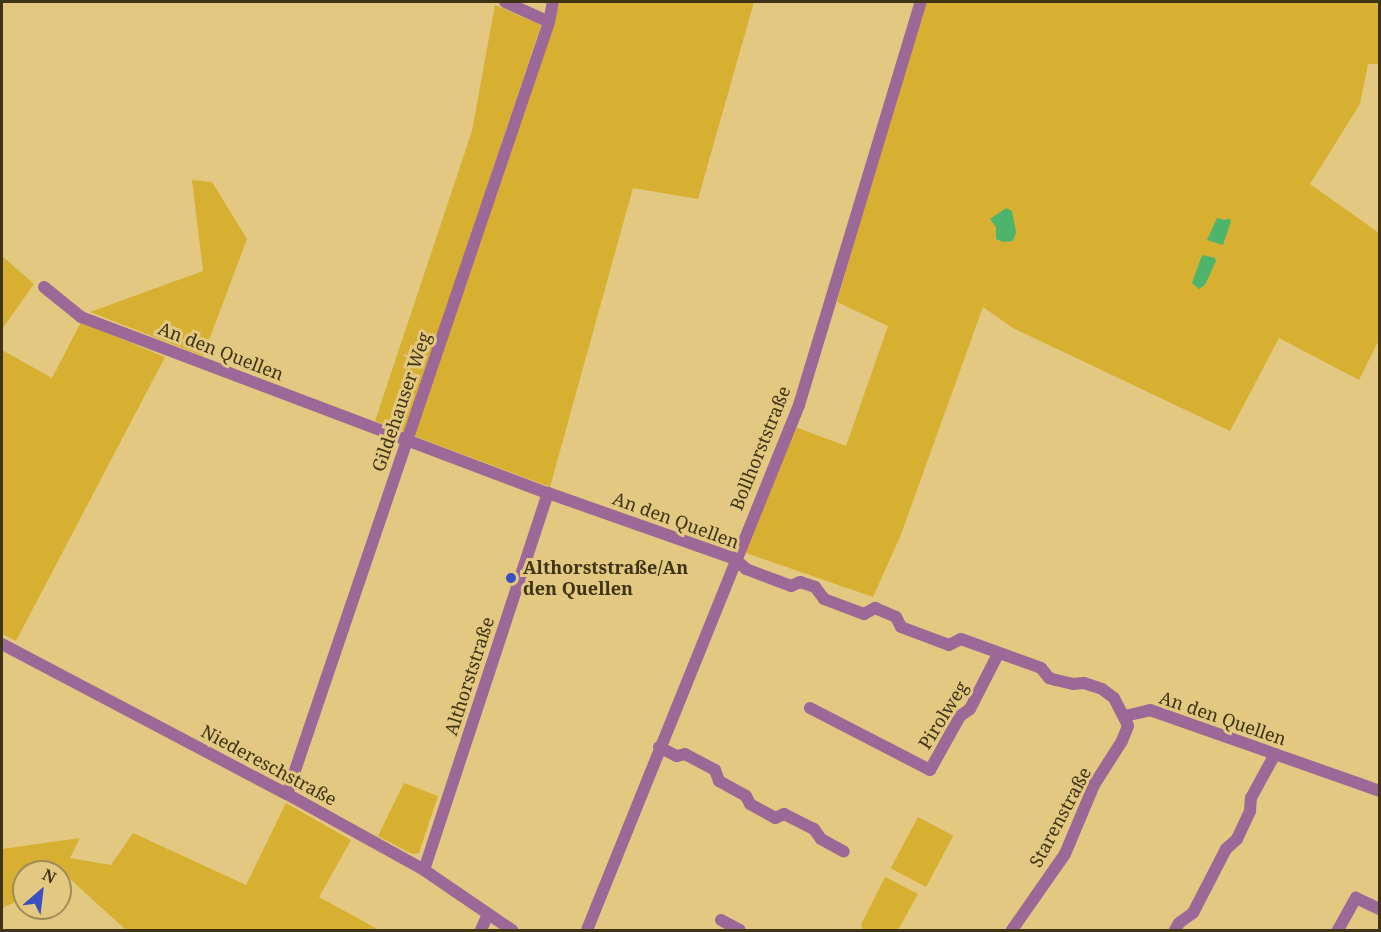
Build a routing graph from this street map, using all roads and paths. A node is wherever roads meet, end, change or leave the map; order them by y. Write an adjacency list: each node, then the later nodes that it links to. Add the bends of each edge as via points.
1 (505, 2): 4 (street)
2 (553, 2): 4 (street, Gildehauser Weg)
3 (921, 2): 8 (street, Bollhorststraße, via 798,405)
4 (549, 22): 6 (street, Gildehauser Weg)
5 (44, 287): 6 (street, An den Quellen, via 81,317)
6 (407, 440): 7 (street, An den Quellen); 16 (street, Gildehauser Weg)
7 (548, 493): 8 (street, An den Quellen); 18 (street, Althorststraße)
8 (735, 559): 10 (street, An den Quellen, via 746,569 791,586 800,582 814,586 824,599 864,614 874,608 896,617 901,627 949,645 961,639); 13 (street, Bollhorststraße)
9 (2, 644): 16 (street, Niedereschstraße)
10 (998, 654): 11 (street, Pirolweg, via 970,710 960,716 930,770); 12 (street, An den Quellen, via 1041,669 1049,678 1102,689 1114,698)
11 (810, 708)
12 (1125, 716): 14 (street, An den Quellen, via 1150,710); 26 (street, Starenstraße, via 1128,726 1122,741 1094,785 1065,854)
13 (659, 747): 17 (street, via 677,756 685,754 715,770 719,782 746,796 750,804 775,818 784,814 814,829 821,839); 24 (street, Bollhorststraße)
14 (1275, 754): 15 (street, An den Quellen); 27 (street, via 1251,798 1250,811 1237,839 1226,849 1192,913)
15 (1380, 791)
16 (287, 794): 18 (street, Niedereschstraße)
17 (844, 852)
18 (424, 870): 20 (street, Niedereschstraße)
19 (1380, 909): 28 (street, via 1356,898)
20 (488, 914): 22 (street); 23 (street, Niedereschstraße)
21 (721, 920): 25 (street)
22 (481, 930)
23 (512, 930)
24 (587, 930)
25 (740, 930)
26 (1012, 930)
27 (1175, 930)
28 (1338, 930)

